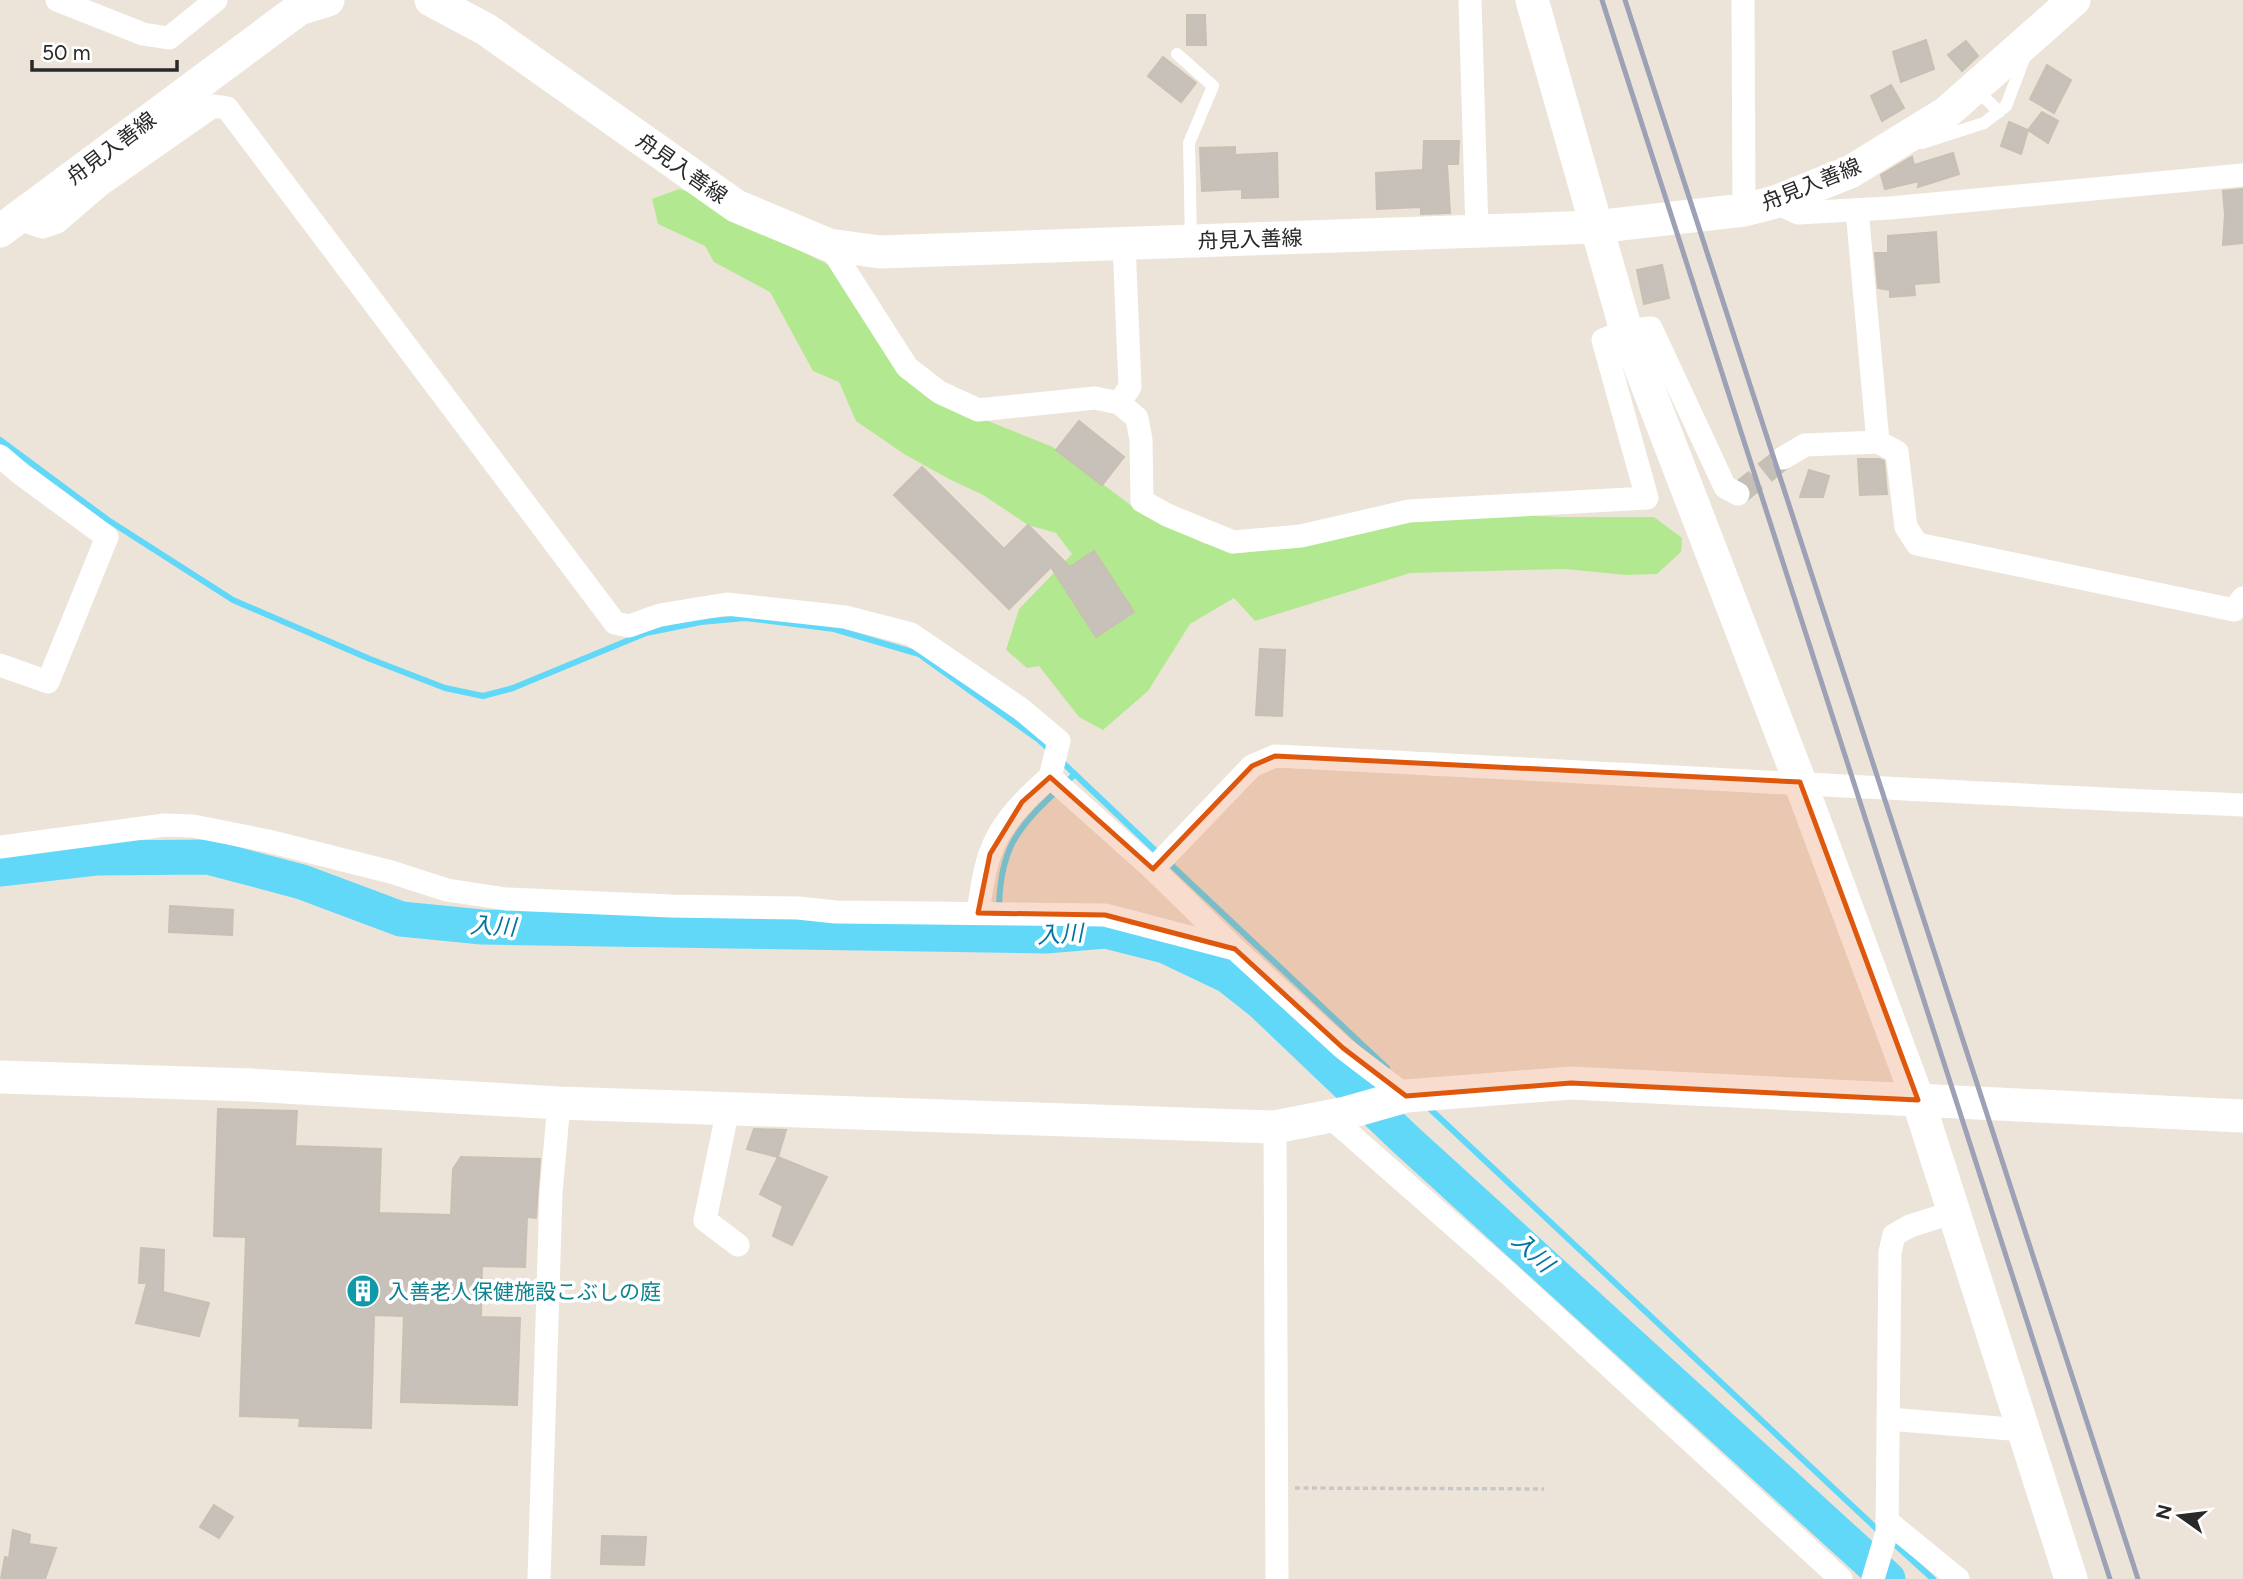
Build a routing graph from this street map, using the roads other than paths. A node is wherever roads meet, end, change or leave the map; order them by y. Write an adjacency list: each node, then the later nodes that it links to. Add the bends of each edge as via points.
1 (57, 0): 2 (street, via 144,34 169,37)
2 (216, 0)
3 (328, 0): 17 (street, 舟見入善線, via 299,9)
4 (430, 0): 22 (street, 舟見入善線, via 487,30 736,206)
5 (1470, 0): 19 (street)
6 (1532, 0): 18 (street)
7 (1743, 0): 15 (street)
8 (2074, 0): 9 (street, 舟見入善線)
9 (2033, 36): 11 (street, 舟見入善線); 12 (lane, via 2006,106)
10 (1177, 54): 20 (lane, via 1213,86 1189,144)
11 (1975, 88): 12 (lane); 13 (street, 舟見入善線, via 1946,113)
12 (1999, 112): 13 (lane, via 1984,123)
13 (1875, 156): 15 (street, 舟見入善線, via 1850,172)
14 (2243, 175): 16 (street)
15 (1760, 206): 16 (street, via 1798,213); 18 (street, 舟見入善線)
16 (1857, 210): 25 (street)
17 (8, 225): 31 (street, via 42,227 57,222 100,185 213,106 227,107 615,623 629,626 660,615 727,604 845,617 911,634 1021,709 1059,741)
18 (1595, 227): 19 (street, 舟見入善線); 23 (street)
19 (1477, 230): 20 (street, 舟見入善線)
20 (1191, 241): 21 (street, 舟見入善線)
21 (1124, 243): 22 (street, 舟見入善線, via 880,252); 24 (street, via 1130,387)
22 (829, 245): 24 (street, via 907,367 939,392 978,410 1095,398)
23 (1626, 330): 24 (street, via 1603,340 1647,498 1409,511 1301,536 1233,542 1142,501 1137,418); 28 (street, via 1651,328 1725,487); 32 (street)
24 (1119, 403)
25 (1878, 442): 27 (street, via 1805,445); 29 (street, via 1896,452 1906,527 1917,544 2234,610)
26 (0, 456): 30 (street, via 107,537 48,682)
27 (1783, 458)
28 (1738, 494)
29 (2243, 598)
30 (0, 665)
31 (1049, 777): 35 (street); 36 (street, via 1003,827 990,854)
32 (1800, 782): 33 (street); 35 (street, via 1275,756 1252,766); 40 (street)
33 (2243, 805)
34 (0, 847): 36 (street, via 165,825 317,853 447,890 506,899)
35 (1153, 869): 37 (street)
36 (978, 913): 37 (street, via 1105,915)
37 (1235, 949): 39 (street)
38 (0, 1077): 41 (street, via 250,1085)
39 (1399, 1098): 40 (street, via 1571,1083); 43 (street)
40 (1919, 1100): 44 (street); 46 (street)
41 (559, 1103): 42 (street); 51 (street, via 551,1193)
42 (728, 1109): 45 (street); 47 (street, via 705,1220)
43 (1338, 1115): 45 (street); 53 (street)
44 (2243, 1115)
45 (1275, 1127): 52 (street)
46 (1954, 1212): 48 (street, via 1894,1235); 49 (street)
47 (738, 1245)
48 (1888, 1419): 49 (street); 50 (street)
49 (2023, 1430): 56 (street)
50 (1887, 1526): 54 (street); 55 (street)
51 (539, 1579)
52 (1277, 1579)
53 (1841, 1579)
54 (1873, 1579)
55 (1958, 1579)
56 (2071, 1579)

